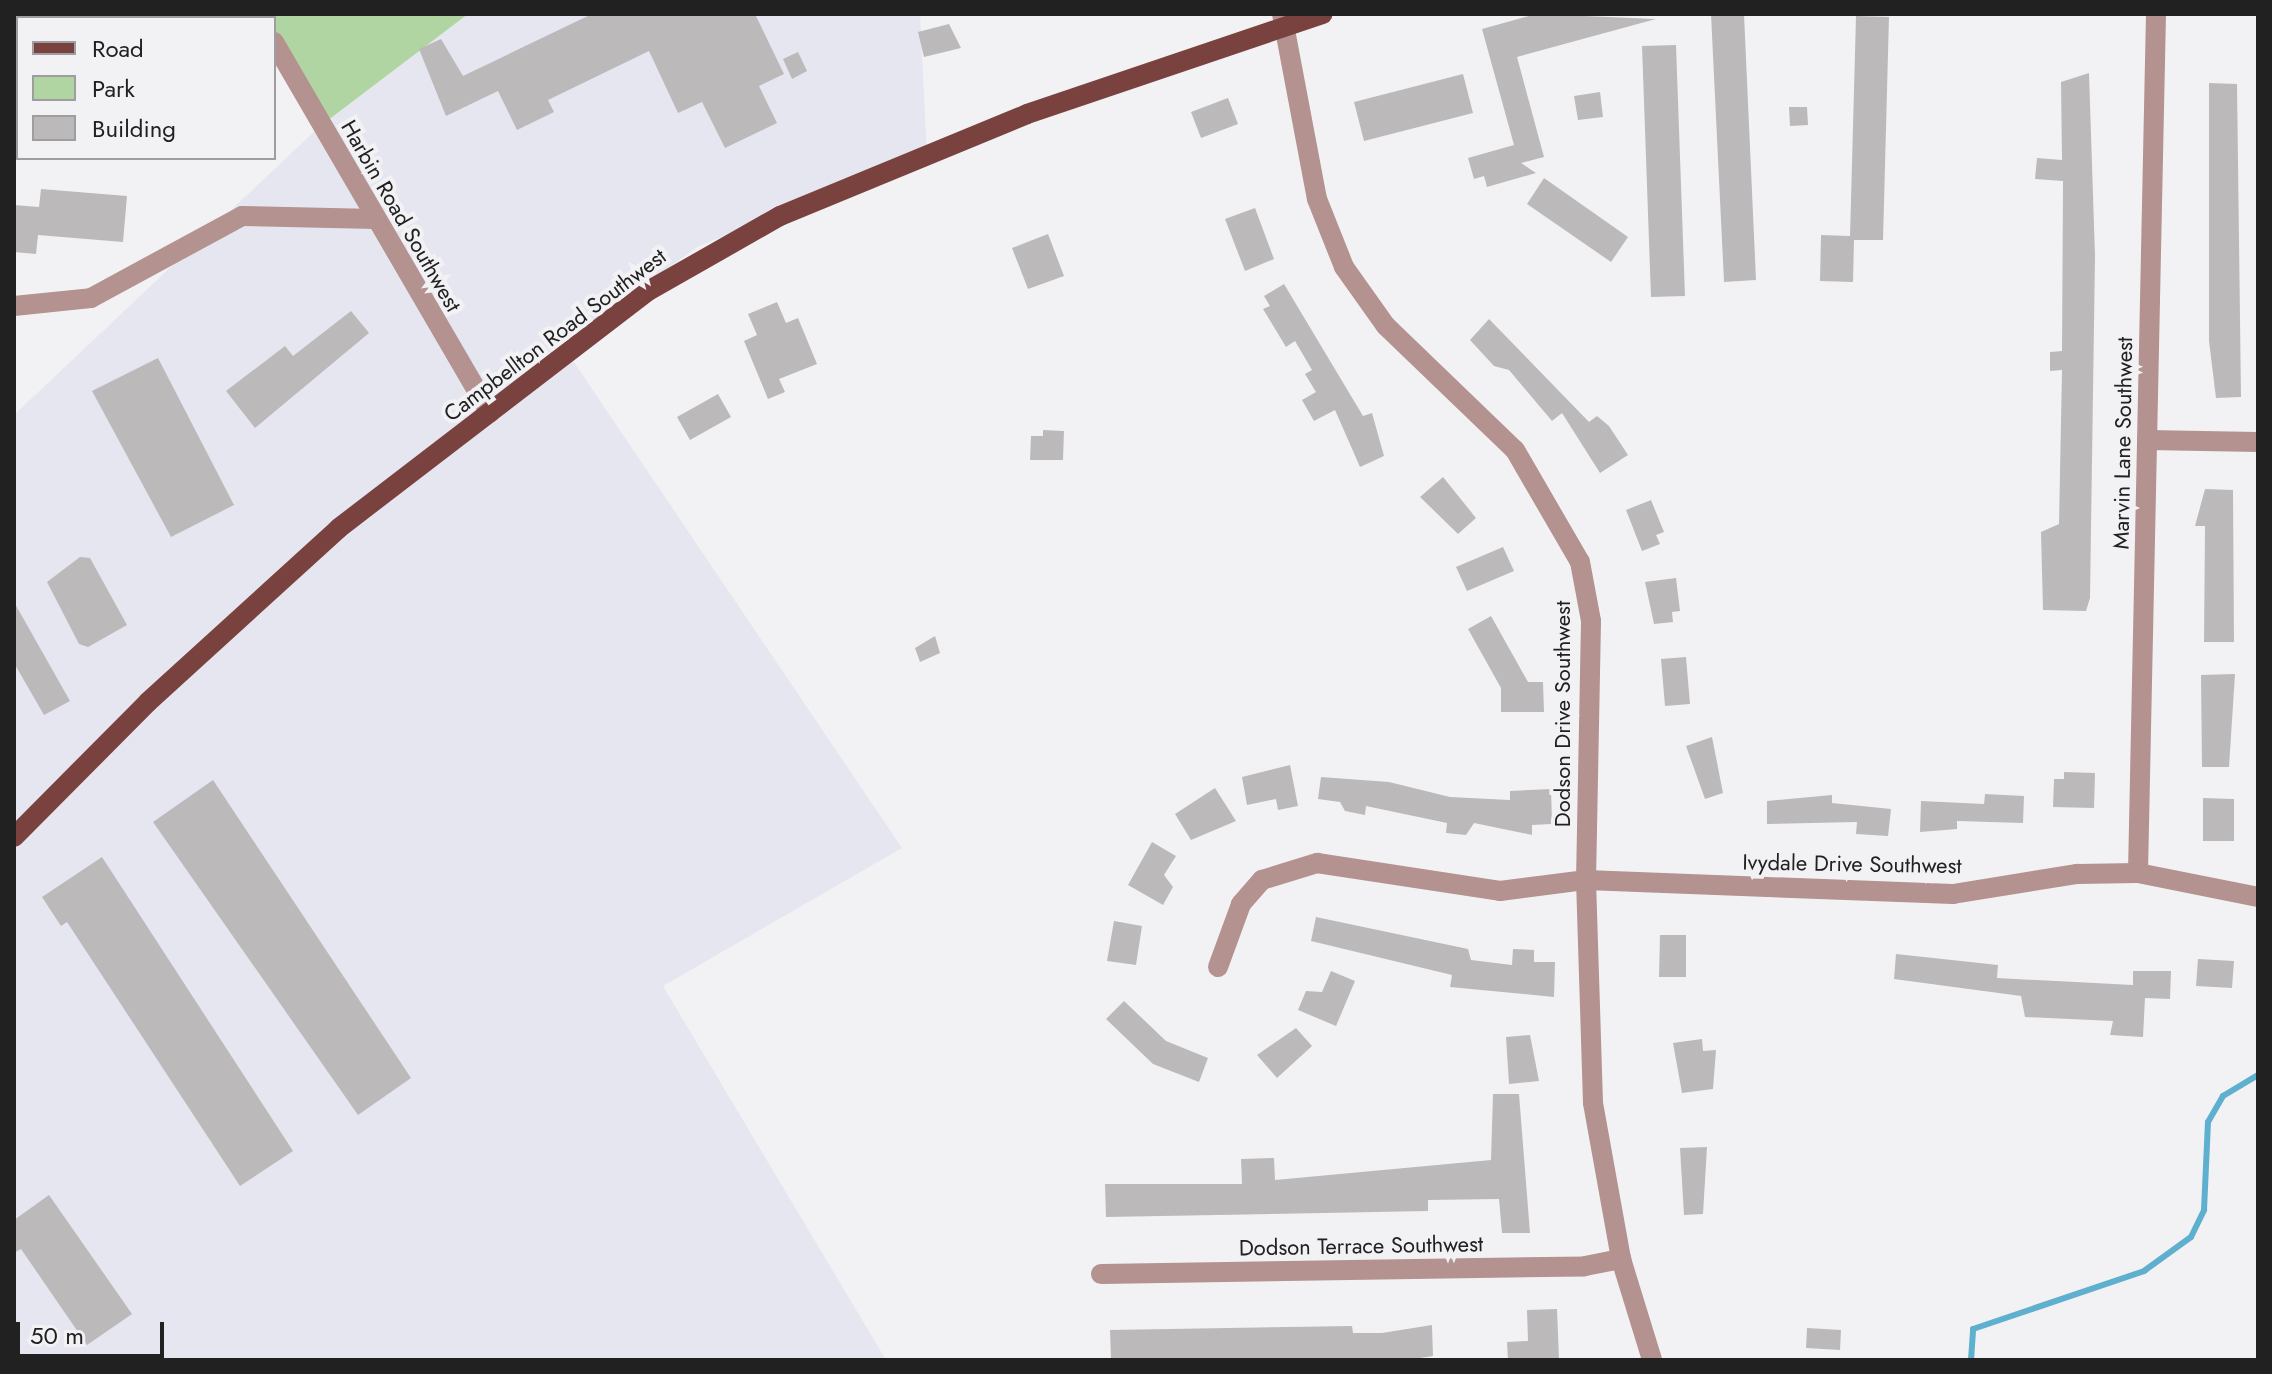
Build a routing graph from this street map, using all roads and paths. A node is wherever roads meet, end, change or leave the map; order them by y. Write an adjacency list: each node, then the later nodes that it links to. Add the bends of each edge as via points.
1 (1323, 14): 3 (main road, Campbellton Road Southwest)
2 (2156, 14): 8 (street, Marvin Lane Southwest)
3 (1282, 19): 7 (main road, Campbellton Road Southwest, via 1027,114 780,216 648,291); 12 (street, Dodson Drive Southwest, via 1317,199 1344,267 1386,326 1515,450 1580,562 1591,621)
4 (276, 46): 5 (street, Harbin Road Southwest)
5 (375, 219): 6 (street, via 242,216 91,298); 7 (street, Harbin Road Southwest)
6 (14, 306)
7 (490, 413): 10 (main road, Campbellton Road Southwest, via 339,528 148,702)
8 (2147, 440): 9 (street); 11 (street, Marvin Lane Southwest)
9 (2258, 442)
10 (14, 837)
11 (2138, 873): 12 (street, Ivydale Drive Southwest, via 2077,874 1953,894); 13 (street, Ivydale Drive Southwest)
12 (1586, 880): 14 (street, Ivydale Drive Southwest, via 1500,891 1317,863 1288,867 1262,880 1241,904); 15 (street, Dodson Drive Southwest, via 1593,1103)
13 (2258, 897)
14 (1218, 967)
15 (1621, 1259): 16 (street, Dodson Terrace Southwest, via 1585,1266); 17 (street, Dodson Drive Southwest)
16 (1101, 1274)
17 (1652, 1360)

